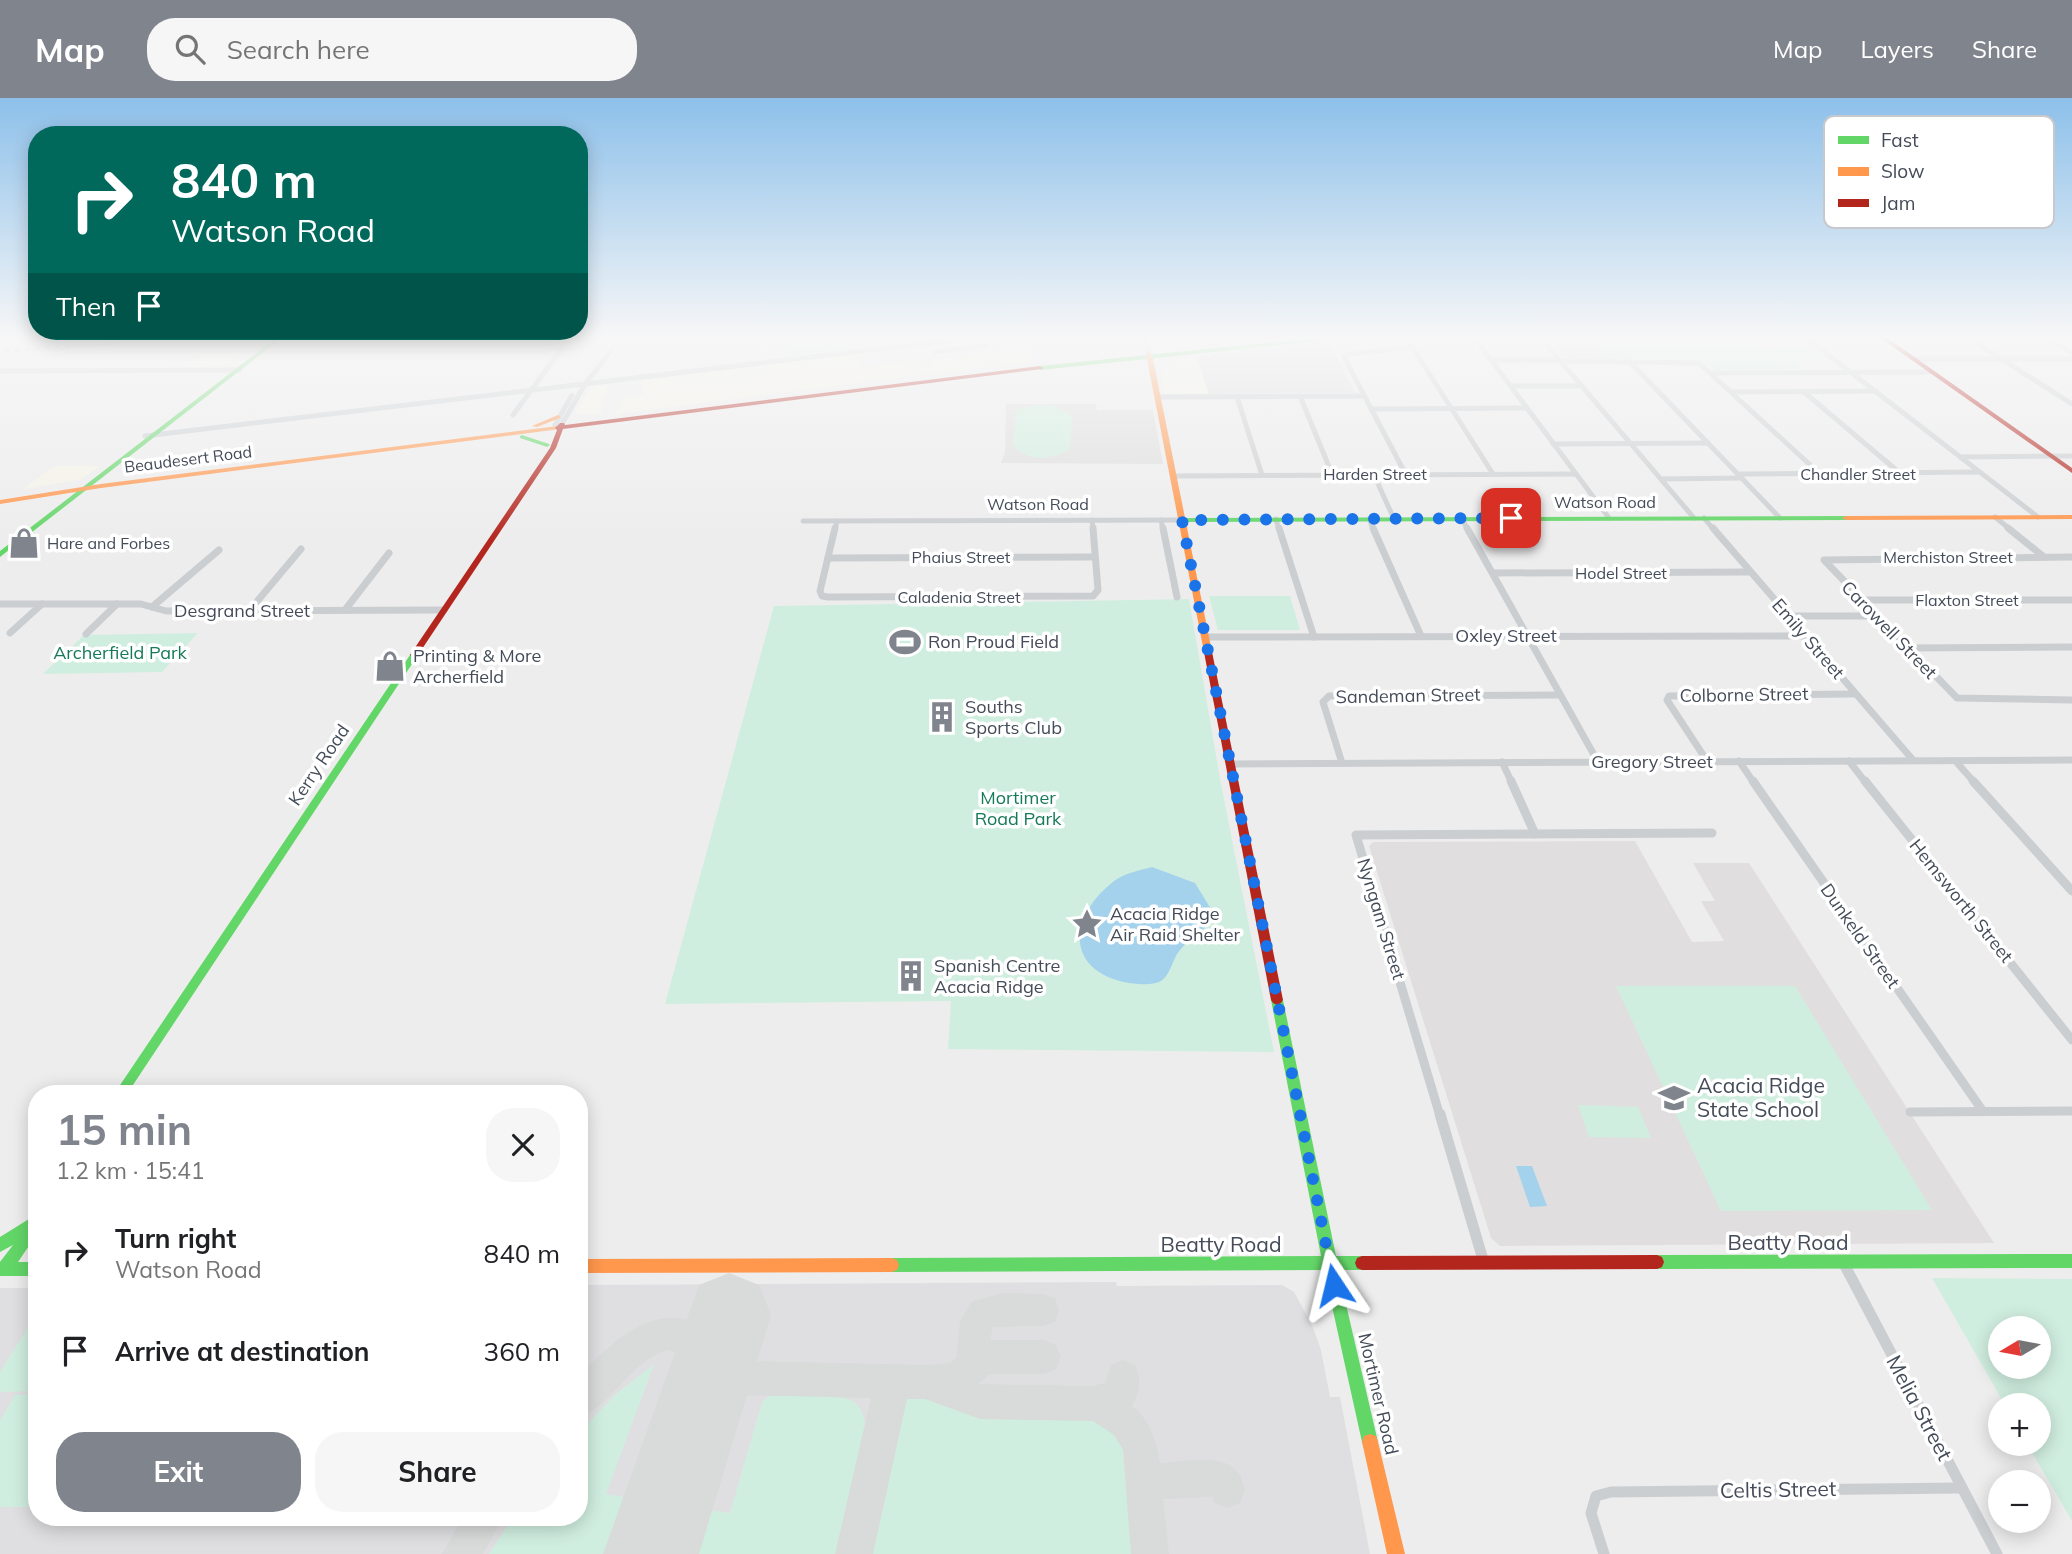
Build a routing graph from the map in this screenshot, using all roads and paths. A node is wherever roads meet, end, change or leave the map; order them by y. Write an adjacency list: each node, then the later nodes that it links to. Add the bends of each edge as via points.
1 (190, 405): 25 (main road)
2 (404, 405): 25 (street)
3 (520, 405): 22 (street)
4 (572, 405): 24 (street, Kerry Road)
5 (734, 405): 23 (main road)
6 (754, 405): 23 (main road)
7 (1160, 405): 44 (main road, Mortimer Road)
8 (1240, 405): 41 (street)
9 (1304, 405): 35 (street)
10 (1370, 405): 21 (street)
11 (1449, 405): 19 (street)
12 (1525, 405): 20 (street)
13 (1598, 405): 27 (street, Emily Street)
14 (1671, 405): 28 (street)
15 (1746, 405): 38 (street)
16 (1819, 405): 39 (street)
17 (1894, 405): 32 (street)
18 (1979, 405): 30 (main road)
19 (1451, 408): 20 (street); 21 (street); 36 (street)
20 (1527, 408): 29 (street)
21 (1372, 409): 43 (street)
22 (513, 415)
23 (587, 423): 24 (main road); 24 (main road)
24 (556, 431): 26 (main road, Beaudesert Road); 26 (main road, via 531,438); 40 (main road, Beaudesert Road, via 530,428); 86 (main road, Kerry Road)
25 (150, 435): 40 (main road); 47 (main road)
26 (506, 435): 47 (main road, Beaudesert Road)
27 (1631, 443): 28 (street); 29 (street); 46 (street, Emily Street)
28 (1708, 443): 45 (street)
29 (1553, 444): 37 (street)
30 (2051, 456): 31 (street); 32 (street); 33 (main road)
31 (2072, 456)
32 (1960, 457): 34 (street)
33 (2072, 471)
34 (1979, 472): 39 (street, Chandler Street); 54 (street)
35 (1332, 474): 41 (street, Harden Street); 42 (street, Harden Street)
36 (1493, 474): 37 (street, Harden Street); 43 (street, Harden Street)
37 (1576, 474): 56 (street)
38 (1820, 474): 39 (street, Chandler Street); 45 (street, Chandler Street)
39 (1901, 474)
40 (114, 475): 47 (main road)
41 (1262, 475): 44 (street, Harden Street)
42 (1374, 475): 43 (street, Harden Street); 60 (street)
43 (1406, 475)
44 (1174, 476): 64 (main road, Mortimer Road)
45 (1740, 476): 46 (street, Chandler Street); 52 (street)
46 (1661, 479): 57 (street, Emily Street)
47 (87, 486): 48 (main road, Beaudesert Road); 49 (main road, Beaudesert Road); 50 (main road); 51 (main road)
48 (51, 494): 49 (main road, Beaudesert Road); 50 (main road)
49 (0, 499)
50 (65, 500): 51 (main road)
51 (55, 511): 70 (main road)
52 (1780, 517): 53 (main road, Watson Road); 57 (main road, Watson Road)
53 (1995, 517): 54 (main road, Watson Road); 72 (street)
54 (2038, 517): 55 (main road, Watson Road)
55 (2072, 517)
56 (1609, 518): 57 (main road, Watson Road); 61 (main road, Watson Road)
57 (1699, 518): 76 (street, Emily Street)
58 (1276, 519): 59 (main road, Watson Road); 64 (main road, Watson Road); 95 (street)
59 (1369, 519): 60 (main road, Watson Road); 92 (street)
60 (1394, 519): 61 (main road, Watson Road)
61 (1462, 519): 77 (street)
62 (1092, 520): 63 (street, Watson Road); 66 (street, Watson Road); 71 (street)
63 (1161, 520): 64 (street, Watson Road); 78 (street)
64 (1182, 520): 96 (main road, Mortimer Road)
65 (803, 521): 66 (street, Watson Road)
66 (837, 521): 74 (street)
67 (301, 549): 87 (street)
68 (219, 550): 84 (street)
69 (389, 554): 85 (street)
70 (0, 555)
71 (1095, 557): 74 (street, Phaius Street); 74 (street, Caladenia Street, via 1096,595 822,596)
72 (2044, 557): 73 (street, Merchiston Street); 75 (street, Merchiston Street)
73 (2072, 557)
74 (828, 558)
75 (1824, 560): 79 (street, Carowell Street)
76 (1750, 572): 77 (street, Hodel Street); 88 (street, Emily Street)
77 (1493, 573): 93 (street)
78 (1177, 597)
79 (1861, 600): 80 (street, Flaxton Street); 89 (street, Carowell Street)
80 (2072, 600)
81 (0, 604): 82 (street, Desgrand Street)
82 (42, 604): 83 (street, Desgrand Street); 90 (street)
83 (117, 604): 84 (street, Desgrand Street); 91 (street)
84 (152, 607): 87 (street, Desgrand Street)
85 (345, 610): 86 (street, Desgrand Street); 87 (street, Desgrand Street)
86 (443, 610): 118 (main road, Kerry Road)
87 (249, 611)
88 (1789, 616): 89 (street); 94 (street, Emily Street)
89 (1876, 616): 98 (street, Carowell Street)
90 (10, 633)
91 (86, 634)
92 (1421, 636): 93 (street, Oxley Street); 95 (street, Oxley Street)
93 (1527, 636): 94 (street, Oxley Street); 100 (street)
94 (1805, 636): 99 (street, Emily Street)
95 (1314, 637): 96 (street, Oxley Street)
96 (1206, 638): 111 (main road, Mortimer Road)
97 (2072, 647): 98 (street)
98 (1907, 648): 101 (street, Carowell Street, via 1957,698)
99 (1855, 694): 102 (street, Emily Street); 105 (street, Colborne Street, via 1670,696 1667,700)
100 (1559, 695): 109 (street); 110 (street, Sandeman Street, via 1329,696 1323,702)
101 (2072, 700)
102 (1913, 760): 107 (street, Gregory Street); 112 (street, Gregory Street)
103 (2062, 760): 104 (street, Gregory Street); 112 (street, Gregory Street); 113 (street)
104 (2072, 760)
105 (1707, 761): 106 (street, Gregory Street); 109 (street, Gregory Street)
106 (1739, 761): 107 (street, Gregory Street); 119 (street, Dunkeld Street)
107 (1849, 761): 117 (street, Hemsworth Street)
108 (1502, 762): 109 (street, Gregory Street); 110 (street, Gregory Street); 114 (street)
109 (1598, 762)
110 (1342, 763): 111 (street, Gregory Street)
111 (1231, 764): 128 (main road, Mortimer Road)
112 (1958, 764): 116 (street)
113 (2072, 769)
114 (1535, 834): 115 (street, Nyngam Street); 127 (street, Nyngam Street, via 1356,835)
115 (1712, 834)
116 (2072, 891)
117 (2072, 1040)
118 (126, 1085)
119 (1982, 1110): 120 (street); 121 (street)
120 (2072, 1111)
121 (1910, 1112)
122 (28, 1226): 124 (main road)
123 (28, 1233): 130 (main road)
124 (0, 1245)
125 (2072, 1261): 126 (main road, Beatty Road)
126 (1843, 1262): 127 (main road, Beatty Road); 132 (street, Melia Street)
127 (1484, 1263): 128 (main road, Beatty Road)
128 (1330, 1264): 129 (main road, Beatty Road); 133 (main road, Mortimer Road)
129 (588, 1266)
130 (3, 1269): 131 (main road)
131 (28, 1269)
132 (1961, 1488): 134 (street, Celtis Street, via 1611,1492 1596,1496 1591,1513); 135 (street, Melia Street)
133 (1396, 1554)
134 (1604, 1554)
135 (1997, 1554)

